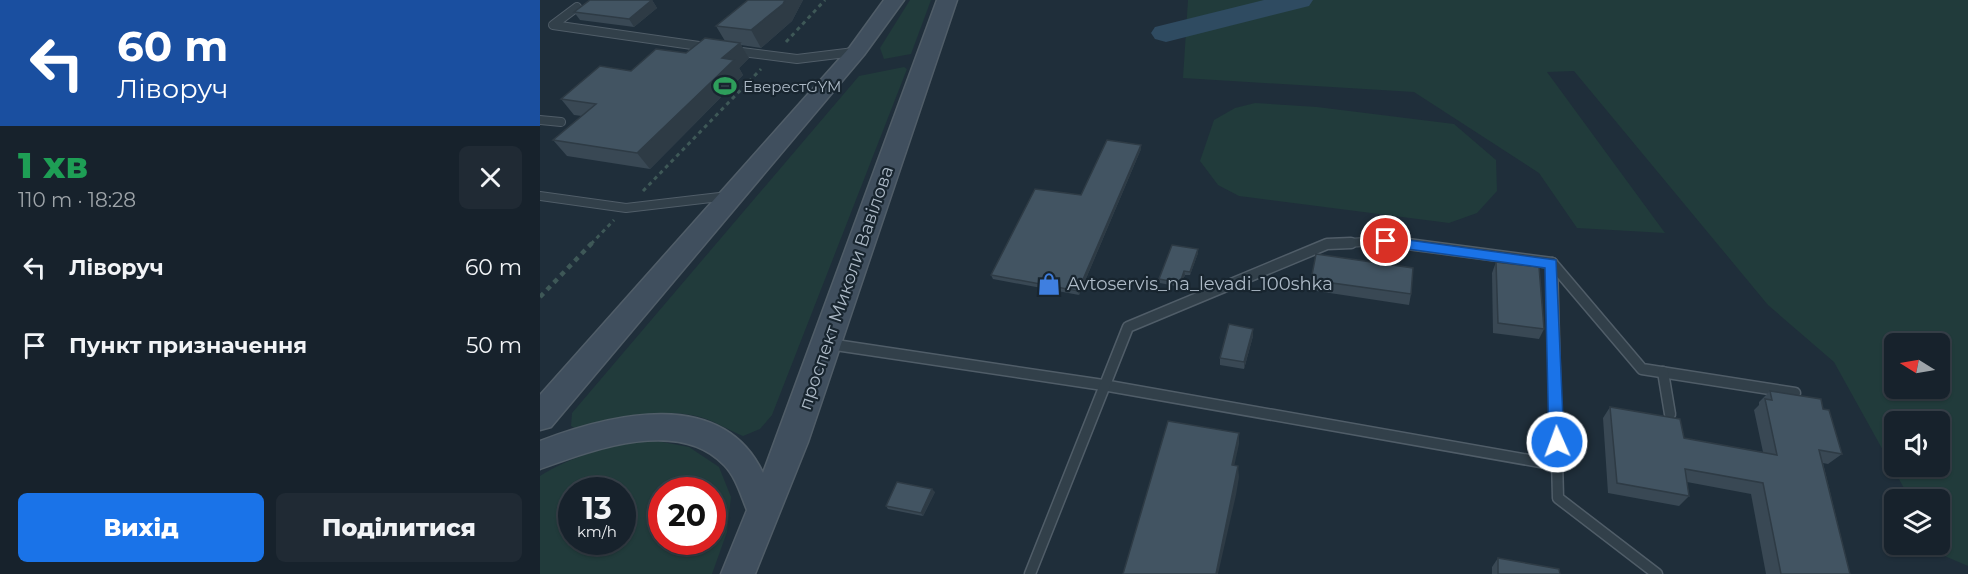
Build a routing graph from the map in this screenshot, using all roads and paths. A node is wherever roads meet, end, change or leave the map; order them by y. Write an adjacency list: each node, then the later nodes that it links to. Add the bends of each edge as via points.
1 (825, 0): 8 (path)
2 (894, 0): 7 (main road)
3 (946, 0): 16 (main road, проспект Миколи Вавілова)
4 (577, 7): 5 (lane, via 553,25)
5 (718, 49)
6 (729, 51): 8 (lane)
7 (857, 51): 8 (lane, via 808,59); 11 (main road)
8 (773, 57): 13 (path)
9 (540, 120): 10 (lane)
10 (561, 122)
11 (733, 195): 13 (lane); 21 (main road)
12 (540, 196): 13 (lane)
13 (626, 208): 15 (path)
14 (1552, 263): 17 (lane, via 1642,369); 18 (lane, via 1386,241 1327,244 1128,327); 23 (lane)
15 (540, 297)
16 (827, 343): 18 (lane); 24 (main road, проспект Миколи Вавілова)
17 (1663, 372): 19 (lane); 20 (lane)
18 (1103, 384): 23 (lane); 26 (lane)
19 (1795, 393)
20 (1670, 414)
21 (540, 417)
22 (540, 455): 24 (main road, via 618,430 664,426 699,434 736,454)
23 (1557, 465): 27 (lane, via 1558,498)
24 (764, 510): 25 (main road, проспект Миколи Вавілова)
25 (738, 574)
26 (1030, 574)
27 (1657, 574)

